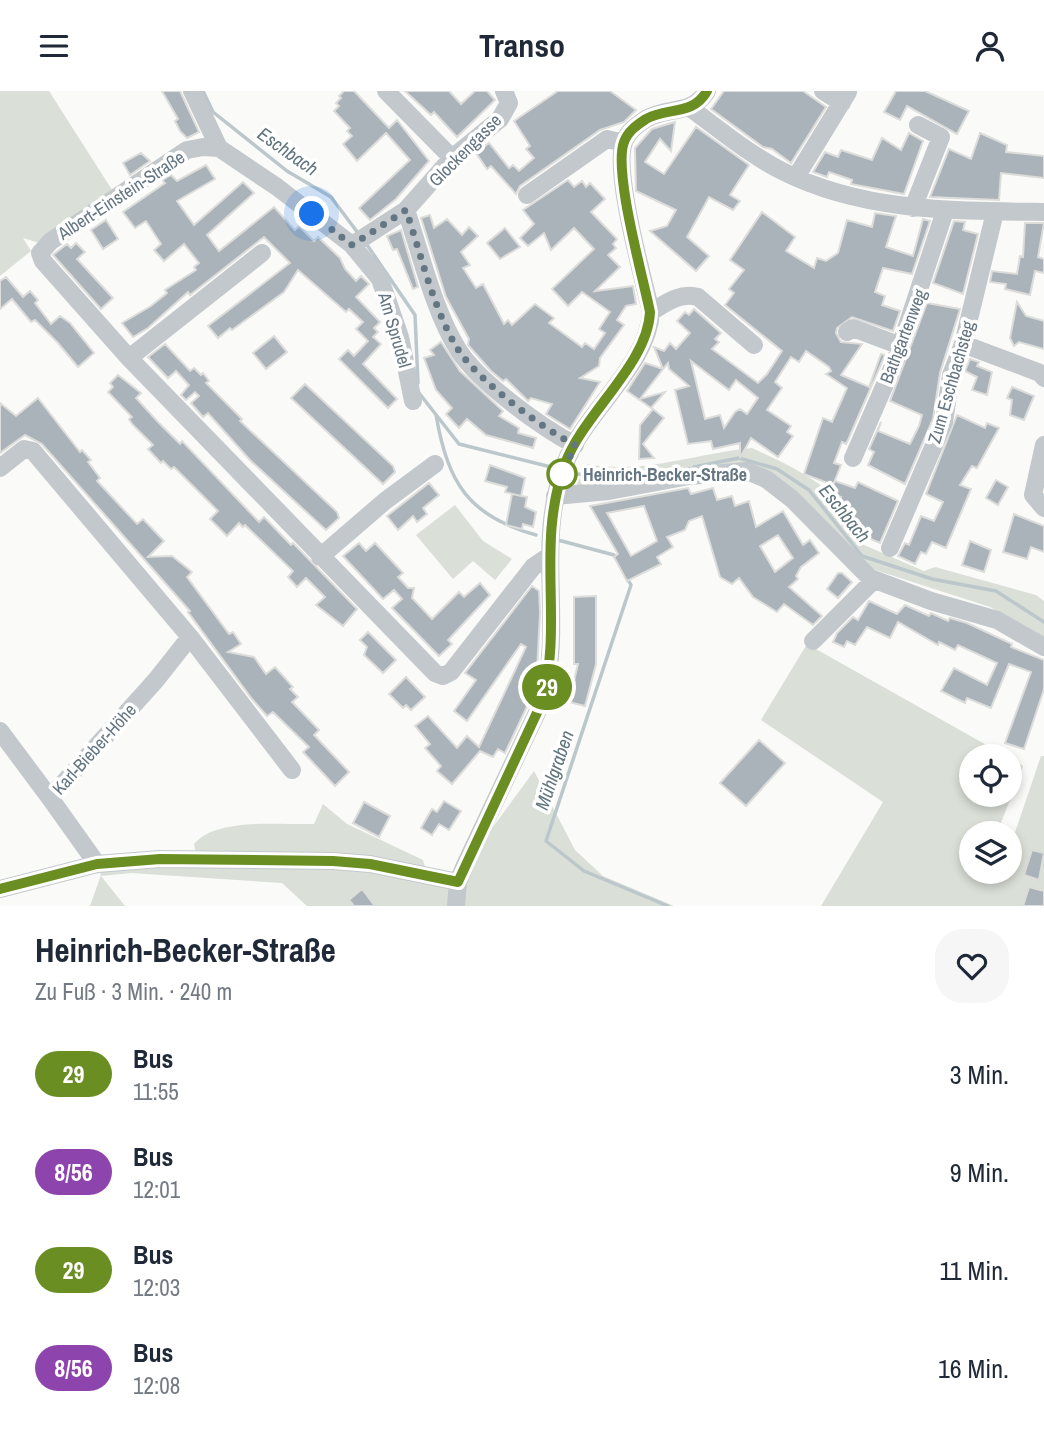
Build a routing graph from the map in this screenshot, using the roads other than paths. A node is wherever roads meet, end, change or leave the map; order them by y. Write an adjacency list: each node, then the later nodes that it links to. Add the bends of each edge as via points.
1 (192, 91): 10 (street)
2 (386, 91): 11 (street)
3 (707, 91): 7 (street)
4 (823, 91): 6 (street)
5 (507, 97): 11 (street, Glockengasse, via 500,119)
6 (845, 98): 12 (street)
7 (690, 108): 9 (street, via 652,116 634,127); 12 (street)
8 (918, 125): 14 (street, via 941,137)
9 (624, 143): 13 (street, via 607,139); 21 (street, via 622,169)
10 (219, 148): 19 (street, Am Sprudel); 26 (street, Albert-Einstein-Straße, via 187,151 51,241 40,253)
11 (452, 158): 15 (street, Glockengasse)
12 (796, 177): 14 (street)
13 (527, 195)
14 (913, 208): 16 (street)
15 (406, 210): 19 (street, Glockengasse); 29 (street, via 460,352 480,375 550,432)
16 (945, 211): 17 (street); 25 (street, Bathgartenweg)
17 (995, 212): 18 (street); 23 (street, Zum Eschbachsteg)
18 (1044, 212)
19 (352, 245): 28 (street, Am Sprudel, via 380,279 400,337)
20 (262, 253): 26 (street)
21 (650, 312): 24 (street, via 677,297 698,297); 29 (street, via 650,330 643,345)
22 (847, 332): 25 (street, via 853,328)
23 (963, 344): 27 (street); 36 (street, Zum Eschbachsteg, via 951,375 944,422)
24 (754, 345)
25 (901, 346): 31 (street, Bathgartenweg)
26 (129, 358): 38 (street, Albert-Einstein-Straße)
27 (1044, 378)
28 (413, 401)
29 (575, 445): 34 (street)
30 (1044, 445): 35 (street, via 1033,495)
31 (853, 458)
32 (435, 464): 38 (street)
33 (0, 467): 40 (street, via 24,449 33,451)
34 (555, 496): 37 (street); 39 (street, via 747,471 792,499)
35 (1044, 508)
36 (890, 548)
37 (549, 556): 38 (street, Albert-Einstein-Straße, via 533,567 451,672 443,676); 47 (street, via 552,635 542,702)
38 (320, 557)
39 (870, 578): 41 (street, via 869,585); 42 (street, via 997,619)
40 (190, 636): 44 (street); 45 (street, Karl-Bieber-Höhe)
41 (813, 641)
42 (1044, 647)
43 (0, 731): 45 (street)
44 (292, 770)
45 (50, 798): 46 (street, Karl-Bieber-Höhe)
46 (97, 864): 47 (street, via 160,859 333,861); 48 (street)
47 (458, 882): 49 (street)
48 (0, 889)
49 (456, 906)

